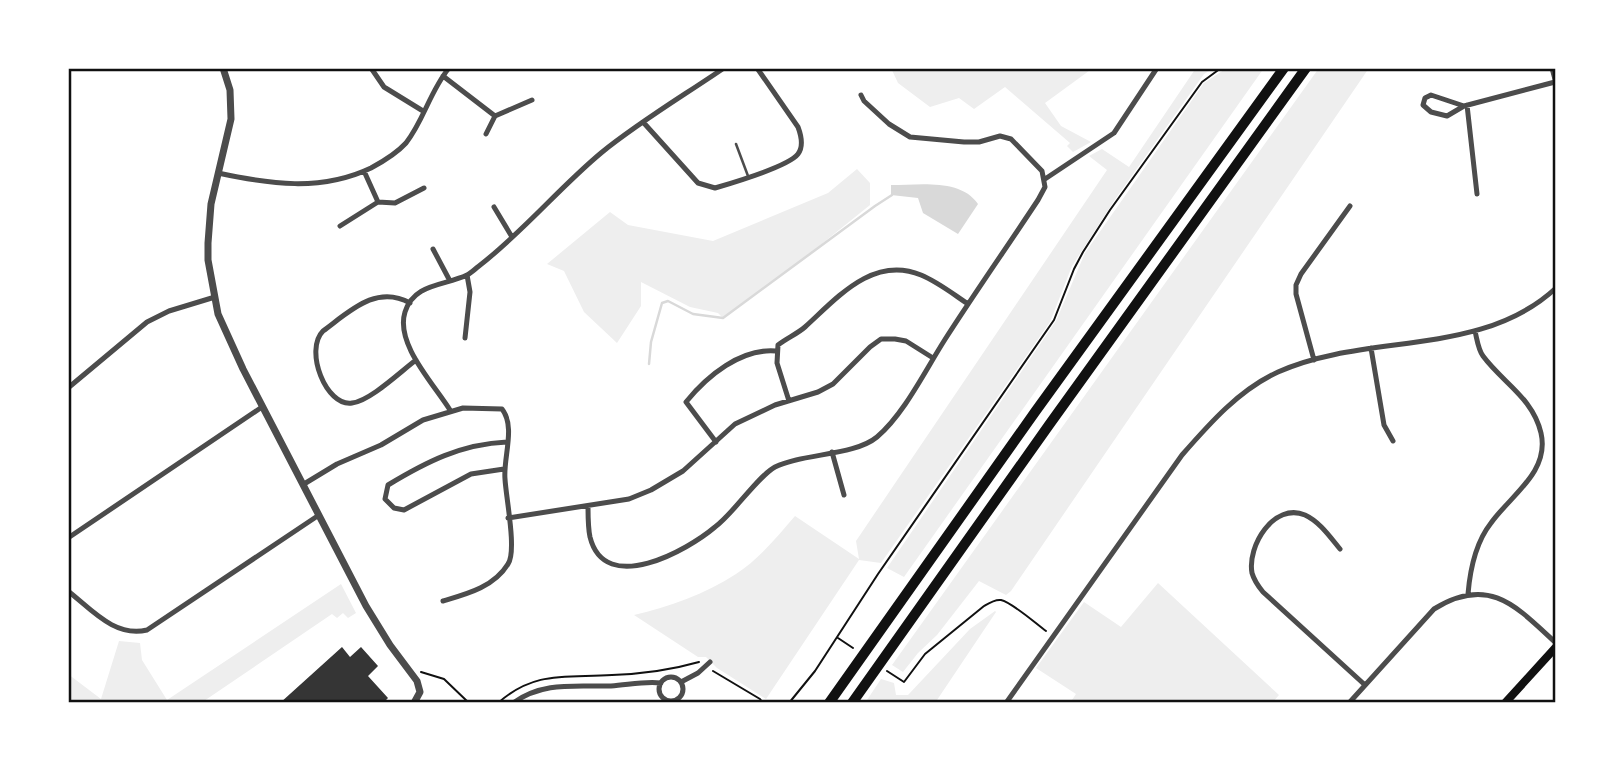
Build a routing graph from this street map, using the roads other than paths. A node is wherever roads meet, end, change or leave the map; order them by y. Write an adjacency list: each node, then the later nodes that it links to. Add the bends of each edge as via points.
1 (223, 68): 21 (street, via 232,119)
2 (371, 68): 15 (street, via 384,87)
3 (449, 68): 10 (street)
4 (724, 68): 17 (street)
5 (757, 68): 22 (street, via 797,127 802,145 797,156)
6 (1157, 68): 23 (street, via 1114,133)
7 (1284, 68): 72 (highway)
8 (1306, 68): 73 (highway)
9 (1552, 68): 11 (street)
10 (443, 76): 15 (street); 16 (street)
11 (1556, 82): 14 (street)
12 (861, 95): 23 (street, via 889,124 911,137 972,142 1006,137 1038,164)
13 (532, 100): 16 (street)
14 (1465, 106): 14 (street, via 1447,116 1430,113 1423,105 1432,95); 25 (street)
15 (423, 111): 20 (street, via 405,144)
16 (495, 116): 18 (street)
17 (643, 122): 22 (street, via 702,186 715,188); 30 (street, via 601,154)
18 (486, 134)
19 (736, 144): 22 (lane)
20 (364, 171): 21 (street, via 304,184 268,183); 26 (street)
21 (218, 173): 35 (street, via 208,243)
22 (748, 176)
23 (1045, 179): 37 (street, via 1043,192)
24 (424, 188): 26 (street, via 395,203)
25 (1477, 194)
26 (378, 202): 29 (street)
27 (1350, 206): 44 (street, via 1296,285)
28 (494, 207): 30 (street)
29 (340, 226)
30 (512, 237): 32 (street)
31 (433, 249): 33 (street)
32 (467, 275): 33 (street); 39 (street, via 470,292)
33 (450, 281): 36 (street, via 420,291)
34 (1556, 288): 38 (street, via 1524,311)
35 (215, 297): 45 (street, via 146,322); 47 (street, via 224,330)
36 (410, 303): 43 (street, via 403,324); 43 (street, via 395,296 368,300 317,337 314,353 334,397 347,404 366,398)
37 (968, 304): 41 (street, via 914,273 887,271 865,276); 42 (street)
38 (1475, 331): 40 (street); 62 (street, via 1482,354 1523,397 1542,434 1535,472 1486,531 1470,574)
39 (465, 338)
40 (1371, 348): 44 (street); 49 (street, via 1384,425)
41 (776, 351): 46 (street); 51 (street, via 761,351 713,373 686,402)
42 (933, 358): 46 (street, via 906,341 881,340 833,384); 52 (street, via 875,439)
43 (416, 360): 48 (street)
44 (1314, 360): 74 (street, via 1256,384 1182,455)
45 (68, 388)
46 (789, 401): 51 (street, via 735,424)
47 (262, 407): 54 (street); 59 (street)
48 (450, 410): 50 (street, via 498,408 506,415); 54 (street, via 410,426)
49 (1393, 441)
50 (507, 442): 53 (street); 53 (street, via 464,448 433,459 388,485 385,499 404,510 471,474)
51 (716, 442): 56 (street, via 683,471 651,490)
52 (832, 452): 55 (street); 56 (street, via 775,467 717,527 673,554 640,566 617,565 598,554 590,537)
53 (504, 469): 58 (street)
54 (304, 484): 57 (street)
55 (844, 495)
56 (588, 506): 58 (street)
57 (319, 515): 61 (street, via 147,630 115,628); 70 (street, via 366,607 417,681 420,692)
58 (508, 518): 63 (street, via 513,548 510,563 495,580)
59 (68, 538)
60 (1340, 549): 68 (street, via 1308,516 1287,514 1272,522 1257,542 1252,572 1263,592)
61 (68, 591)
62 (1468, 594): 64 (street, via 1485,595 1520,609); 68 (street, via 1434,609)
63 (443, 601)
64 (1556, 645): 76 (main road)
65 (708, 664): 66 (street)
66 (681, 682): 67 (street, via 671,677); 69 (street, via 681,695)
67 (661, 683): 69 (street, via 662,696); 71 (street, via 552,686)
68 (1365, 685): 75 (street)
69 (671, 702)
70 (414, 703)
71 (513, 703)
72 (829, 703)
73 (852, 703)
74 (1006, 703)
75 (1349, 703)
76 (1505, 703)

